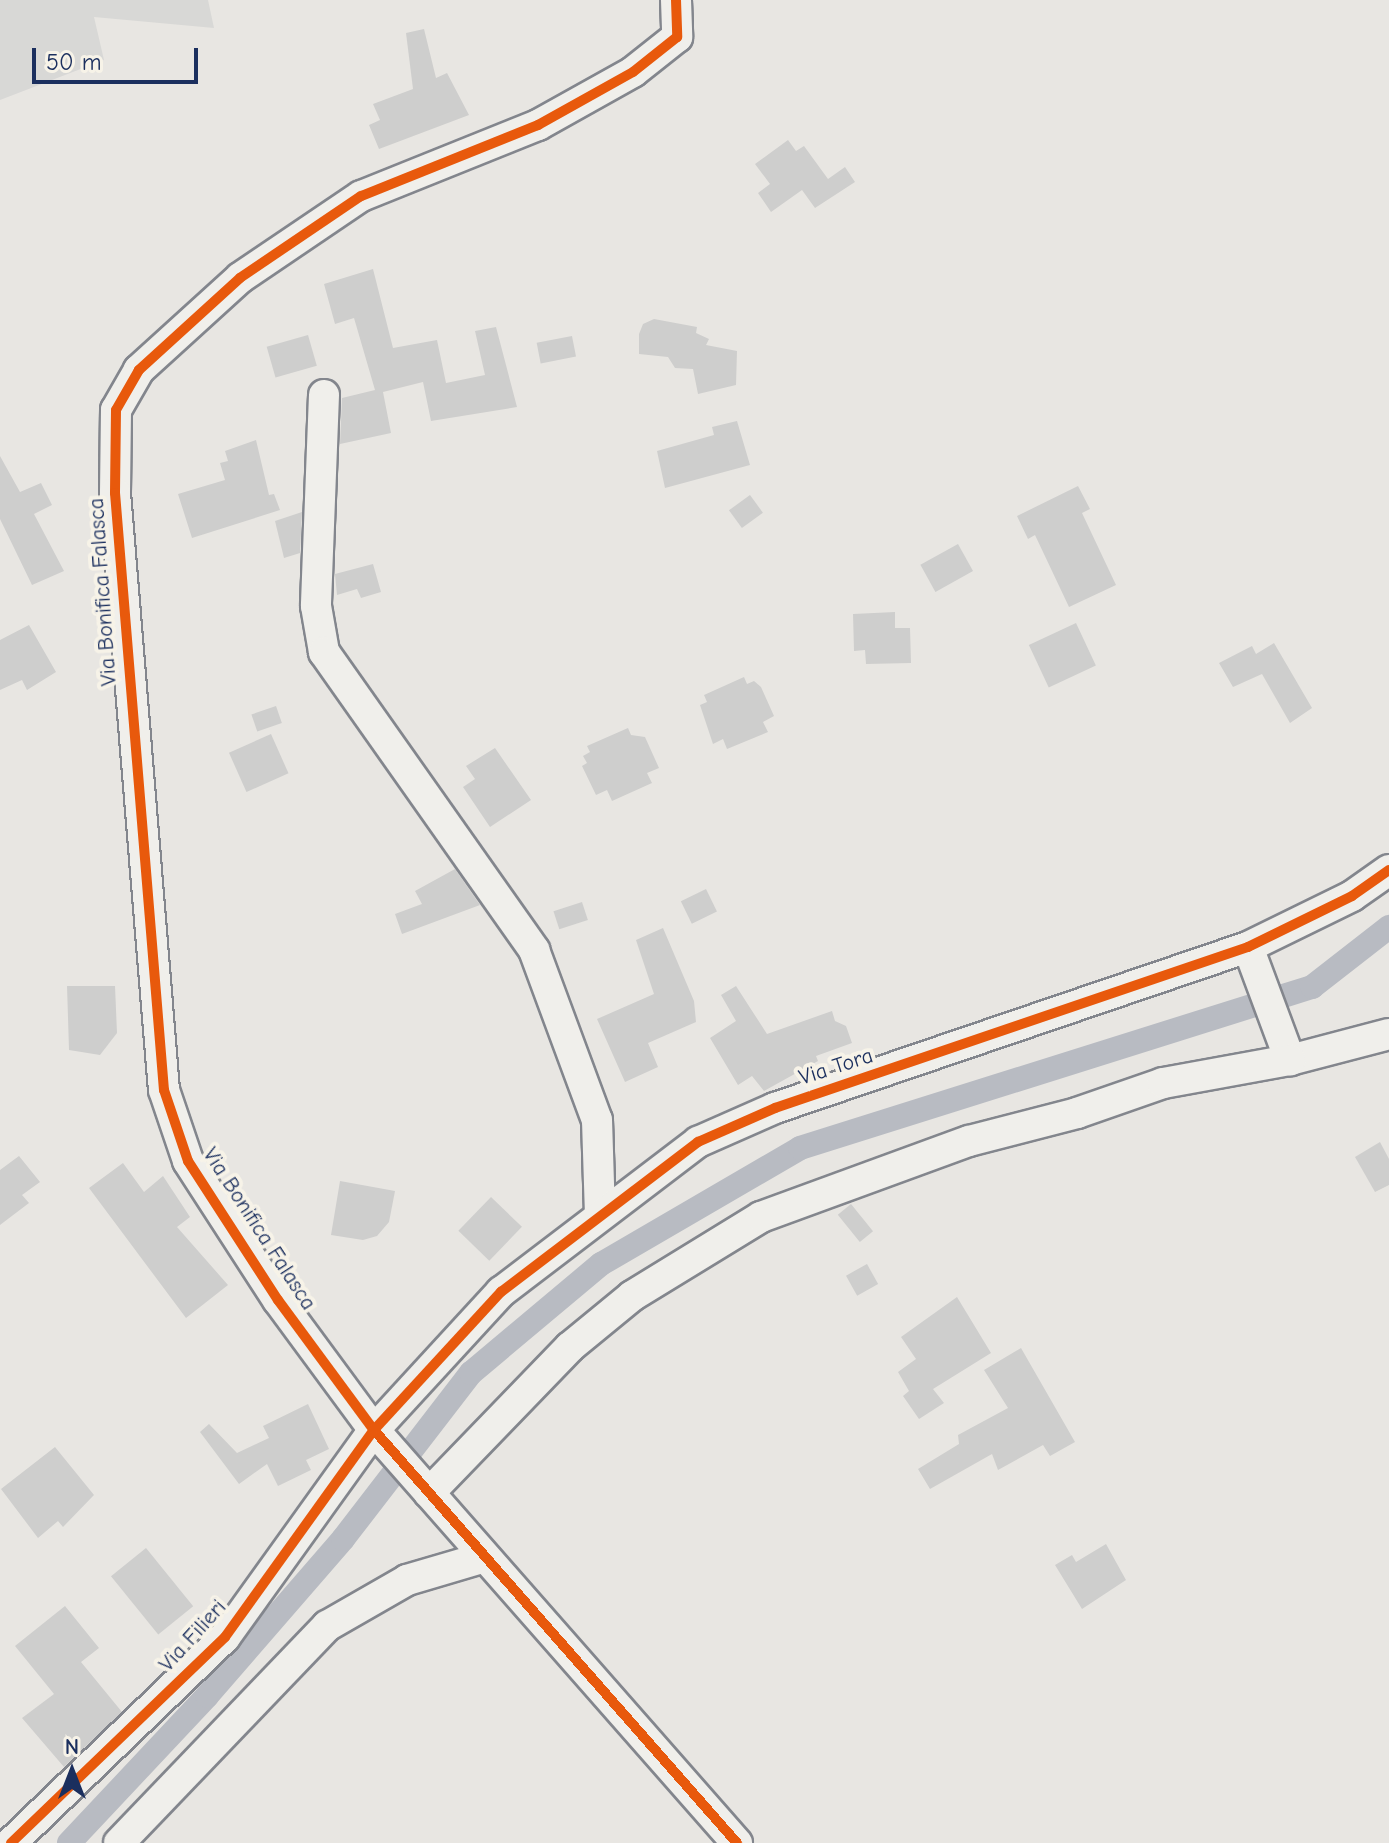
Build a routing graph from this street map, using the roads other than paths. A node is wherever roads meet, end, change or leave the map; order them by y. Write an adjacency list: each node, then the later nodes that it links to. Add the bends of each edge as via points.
1 (676, 0): 8 (street, Via Bonifica Falasca, via 677,37 633,72 538,125 361,196 240,278 139,370 116,410 115,493 164,1090 188,1161 278,1300)
2 (324, 395): 7 (street, via 316,606 324,652 534,950 597,1120)
3 (1389, 870): 4 (street, Via Tora)
4 (1249, 952): 6 (street); 7 (street, Via Tora, via 775,1108 698,1142)
5 (1389, 1034): 6 (street)
6 (1285, 1052): 9 (street, via 969,1141 751,1223 632,1296 570,1347)
7 (600, 1214): 8 (street, Via Tora, via 501,1292)
8 (381, 1438): 9 (street); 11 (street, Via Filieri, via 225,1637)
9 (425, 1488): 10 (street)
10 (485, 1557): 12 (street, via 407,1580 327,1626); 13 (street)
11 (11, 1843)
12 (119, 1843)
13 (737, 1843)

